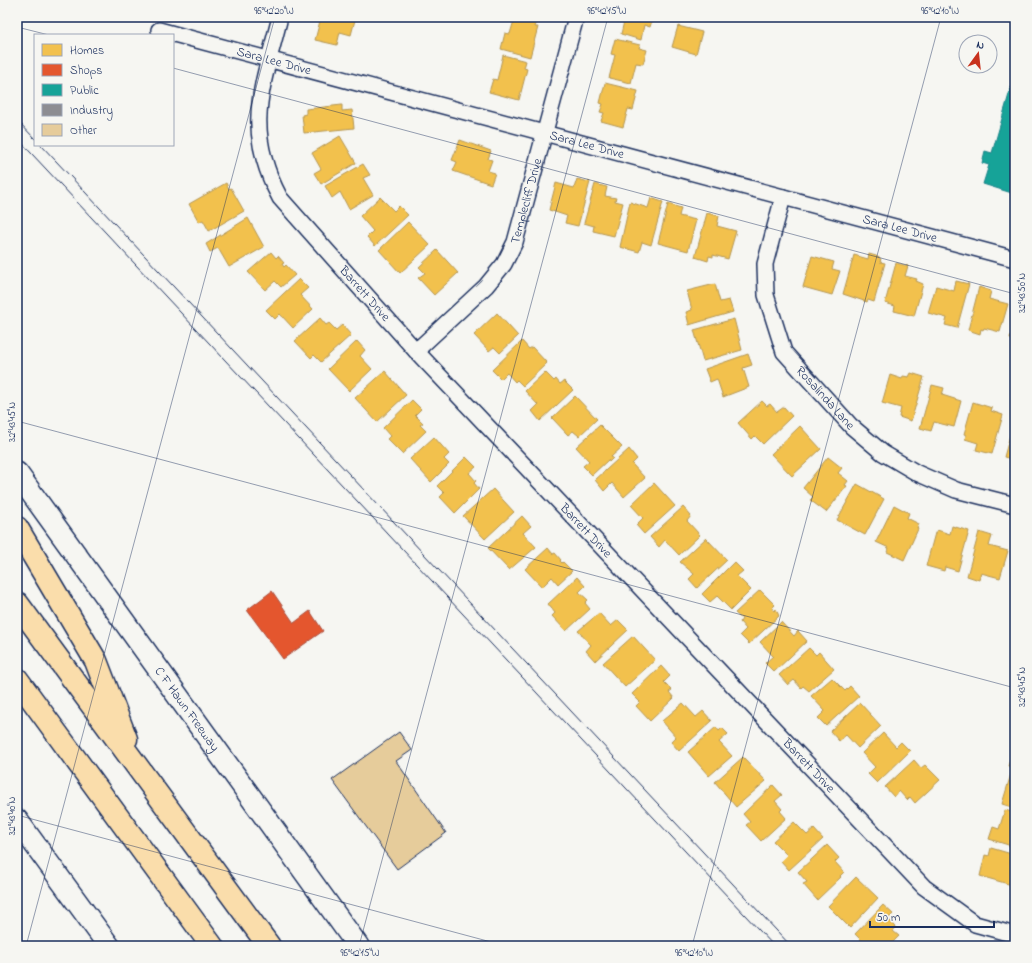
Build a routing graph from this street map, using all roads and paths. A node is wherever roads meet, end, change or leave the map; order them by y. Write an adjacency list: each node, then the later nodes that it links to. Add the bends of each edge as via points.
1 (280, 17): 4 (street, Barrett Drive)
2 (576, 17): 5 (street, Templecliff Drive)
3 (159, 30): 4 (street, Sara Lee Drive)
4 (269, 59): 5 (street, Sara Lee Drive); 8 (street, Barrett Drive, via 260,98 258,126 261,151 280,198)
5 (545, 132): 6 (street, Sara Lee Drive); 8 (street, Templecliff Drive, via 515,242 504,264 486,286)
6 (783, 197): 7 (street, Sara Lee Drive); 10 (street, Rosalinda Lane, via 765,264 766,295 784,352 851,426 883,453 956,490)
7 (1015, 259)
8 (416, 351): 16 (street, Barrett Drive, via 924,887 976,924)
9 (17, 472): 20 (main road, C F Hawn Freeway)
10 (1015, 505)
11 (17, 528): 14 (highway, via 96,661)
12 (17, 603): 14 (highway)
13 (17, 679): 18 (highway)
14 (138, 768): 19 (highway)
15 (17, 820): 17 (main road)
16 (1015, 935)
17 (109, 946)
18 (212, 946)
19 (269, 946)
20 (358, 946)

